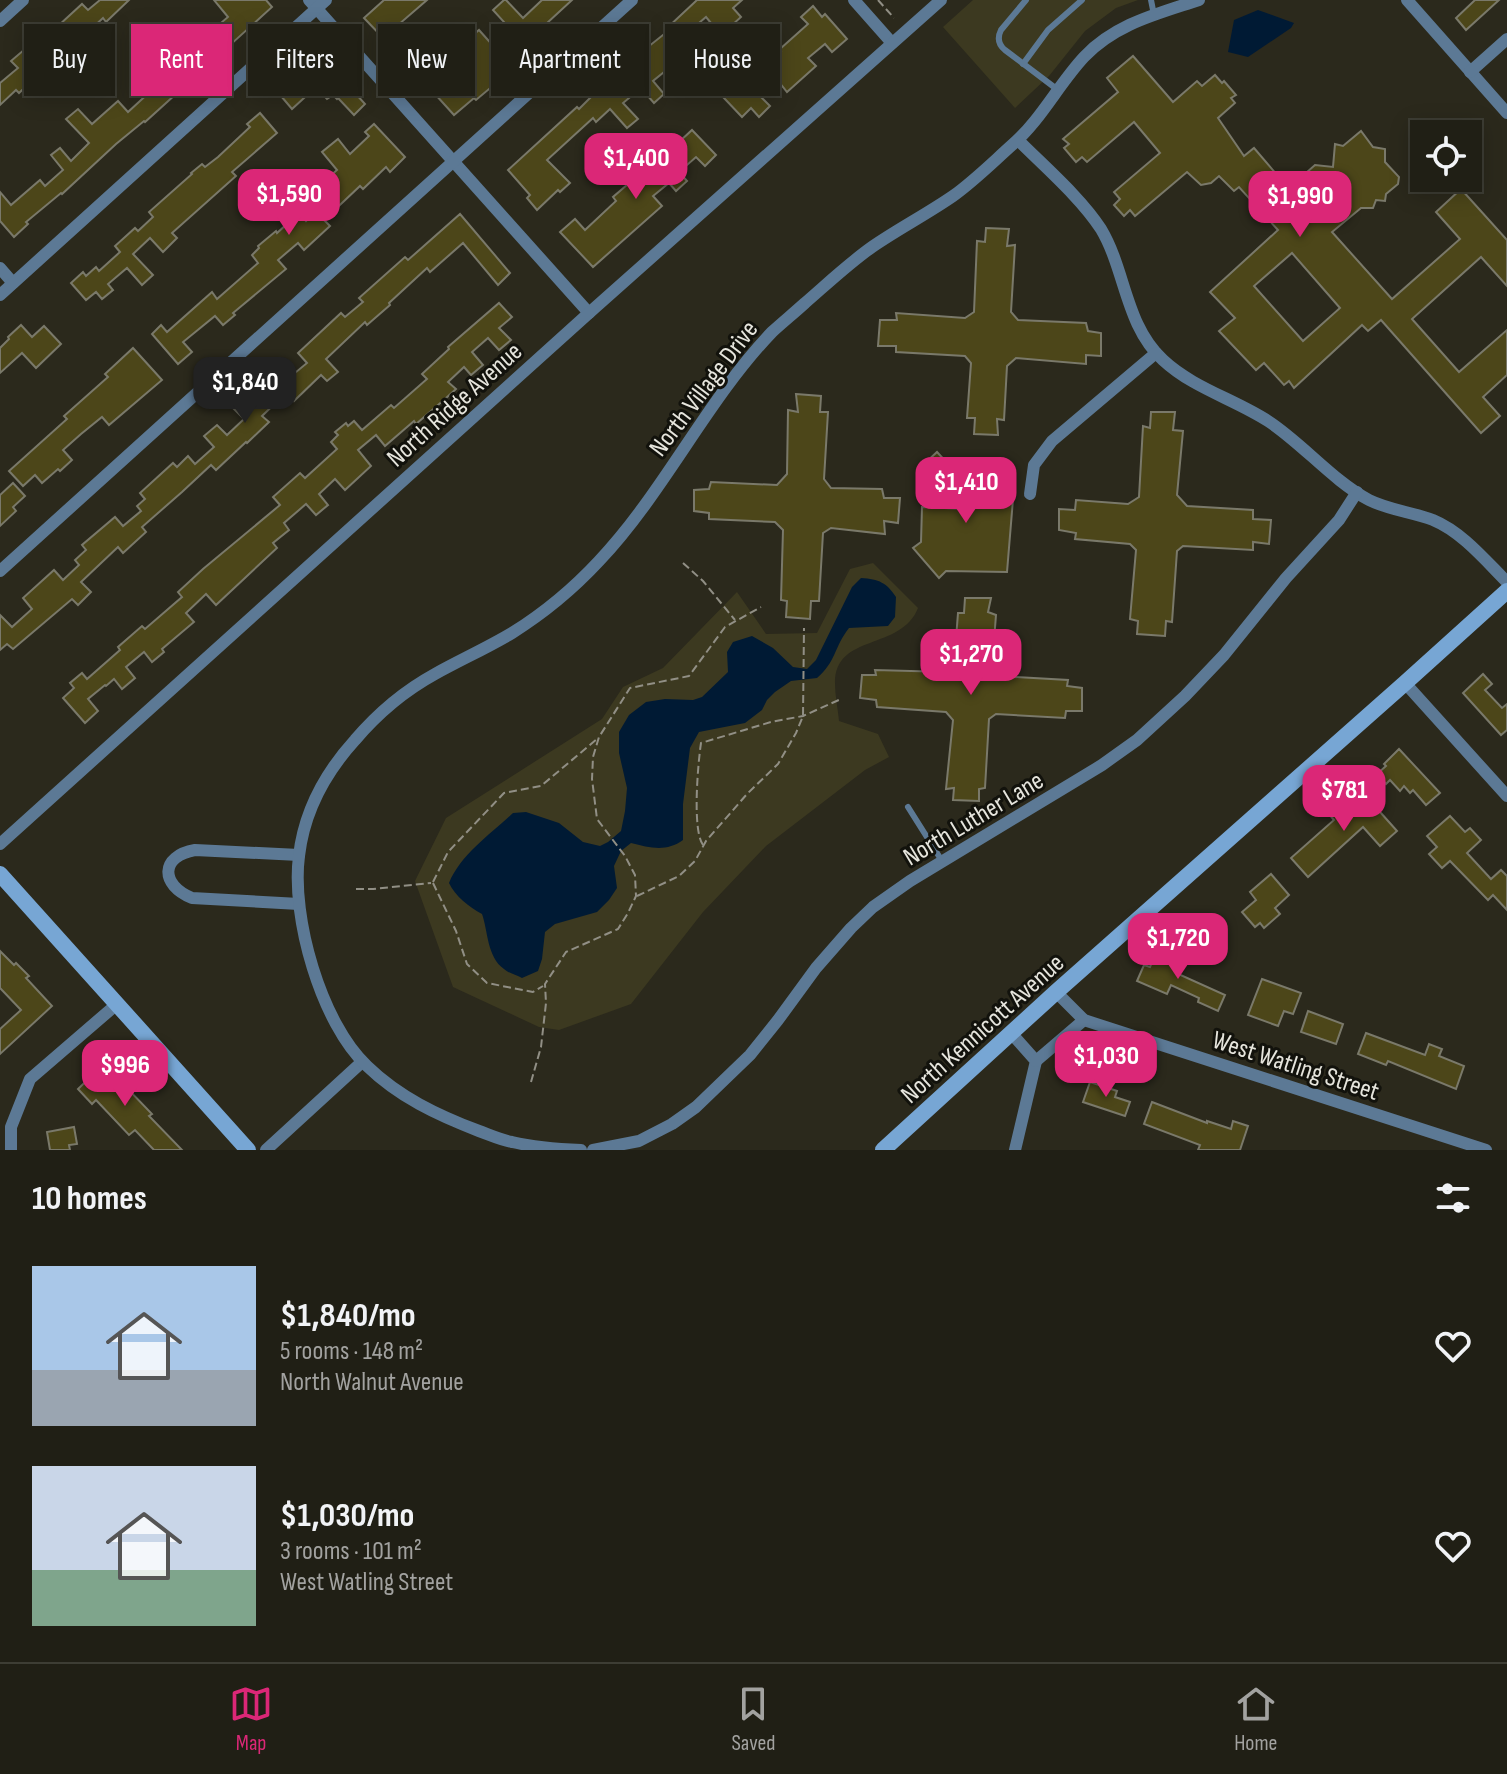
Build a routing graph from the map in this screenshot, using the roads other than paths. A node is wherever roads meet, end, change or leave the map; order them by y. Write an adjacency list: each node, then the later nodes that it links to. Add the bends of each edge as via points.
1 (23, 0): 12 (street)
2 (632, 0): 20 (street)
3 (854, 0): 14 (street)
4 (941, 0): 14 (street, North Ridge Avenue)
5 (1026, 0): 15 (lane, via 999,35 1002,47)
6 (1082, 0): 15 (lane, via 1048,30)
7 (1151, 0): 11 (lane)
8 (1199, 0): 11 (street, North Village Drive)
9 (1407, 0): 16 (street)
10 (317, 3): 20 (street); 22 (street)
11 (1154, 15): 17 (street, North Village Drive, via 1113,33 1085,56)
12 (0, 21)
13 (1507, 39): 16 (street)
14 (892, 43): 24 (street, North Ridge Avenue)
15 (1023, 64): 17 (lane)
16 (1470, 72): 18 (street)
17 (1058, 90): 19 (street, North Village Drive)
18 (1507, 113)
19 (1018, 140): 25 (street, via 1101,230 1139,329); 35 (street, North Village Drive, via 951,197 873,247 778,327 727,386 626,529 571,588 509,634 434,674 380,713 325,778)
20 (454, 162): 24 (street); 28 (street)
21 (0, 268): 22 (street)
22 (13, 283): 23 (street)
23 (0, 295)
24 (589, 313): 34 (street, North Ridge Avenue)
25 (1156, 353): 26 (street, via 1182,375 1268,421); 27 (street, via 1052,441 1034,465)
26 (1357, 492): 29 (street, via 1453,531); 36 (street, North Luther Lane, via 1224,655 1164,716 1102,765)
27 (1030, 494)
28 (0, 571)
29 (1507, 582)
30 (1507, 591): 31 (street, North Kennicott Avenue)
31 (1405, 683): 32 (street); 39 (street, North Kennicott Avenue)
32 (1507, 796)
33 (908, 807): 36 (lane)
34 (0, 844)
35 (299, 855): 38 (street, North Village Drive); 38 (street, via 195,850 173,860 168,871 171,884 192,898)
36 (942, 861): 51 (street, North Luther Lane, via 887,896 851,928 764,1039 696,1107 639,1141)
37 (0, 874): 40 (street)
38 (299, 904): 44 (street, North Village Drive, via 322,994)
39 (1056, 992): 41 (street, West Watling Street); 42 (street, North Kennicott Avenue)
40 (117, 1004): 46 (street, via 30,1079 11,1127); 47 (street)
41 (1084, 1020): 43 (street); 54 (street, West Watling Street)
42 (1012, 1034): 43 (street); 52 (street, North Kennicott Avenue)
43 (1036, 1061): 53 (street)
44 (362, 1062): 45 (street, via 426,1109); 48 (street)
45 (509, 1146): 49 (street)
46 (11, 1150)
47 (248, 1150)
48 (266, 1150)
49 (559, 1150): 50 (street)
50 (581, 1150)
51 (593, 1150)
52 (883, 1150)
53 (1015, 1150)
54 (1486, 1150)

